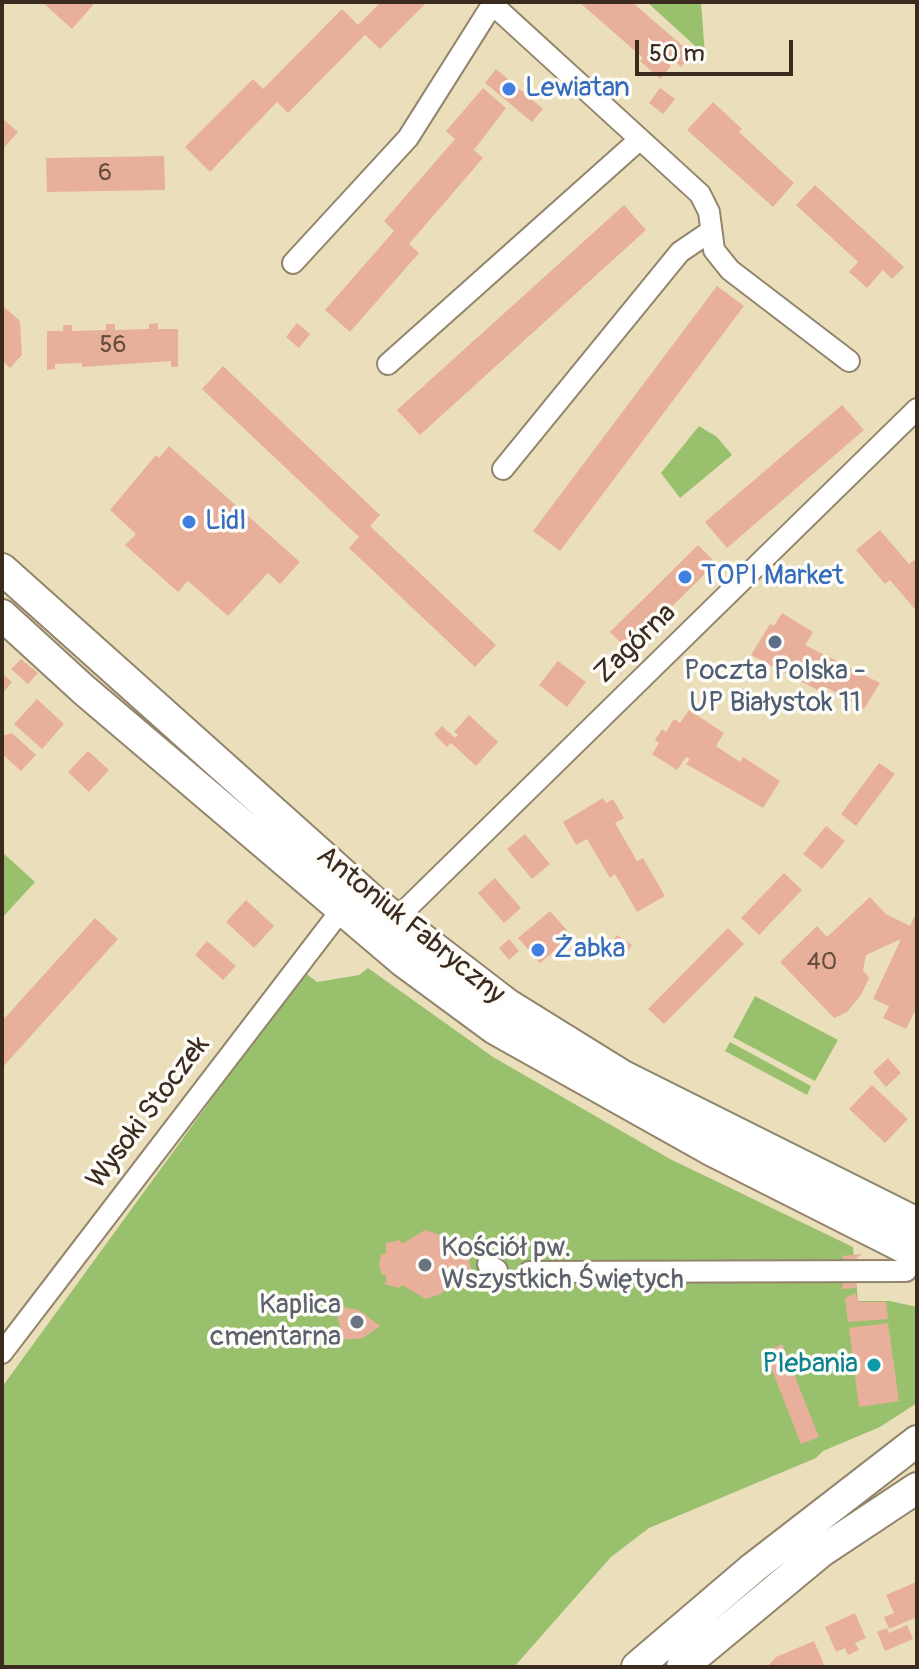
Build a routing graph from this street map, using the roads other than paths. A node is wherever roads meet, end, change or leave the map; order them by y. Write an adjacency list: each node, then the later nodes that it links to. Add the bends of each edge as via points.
1 (491, 3): 2 (street); 4 (street, via 408,138)
2 (639, 140): 3 (street, via 700,194); 6 (street)
3 (711, 231): 5 (street, via 714,250 730,270); 8 (street, via 680,252)
4 (293, 263)
5 (849, 361)
6 (388, 364)
7 (917, 409): 12 (street, Zagórna)
8 (503, 469)
9 (5, 580): 12 (main road, Antoniuk Fabryczny)
10 (2, 615): 11 (main road, Antoniuk Fabryczny)
11 (342, 909): 14 (main road, Antoniuk Fabryczny, via 495,1029); 16 (street, Wysoki Stoczek)
12 (395, 920): 13 (main road, Antoniuk Fabryczny, via 507,1004 623,1076)
13 (917, 1223)
14 (911, 1263): 15 (street, via 861,1271)
15 (529, 1272)
16 (2, 1353)
17 (917, 1441): 19 (main road, via 753,1568)
18 (914, 1497): 20 (main road, via 822,1551)
19 (637, 1667)
20 (682, 1667)

